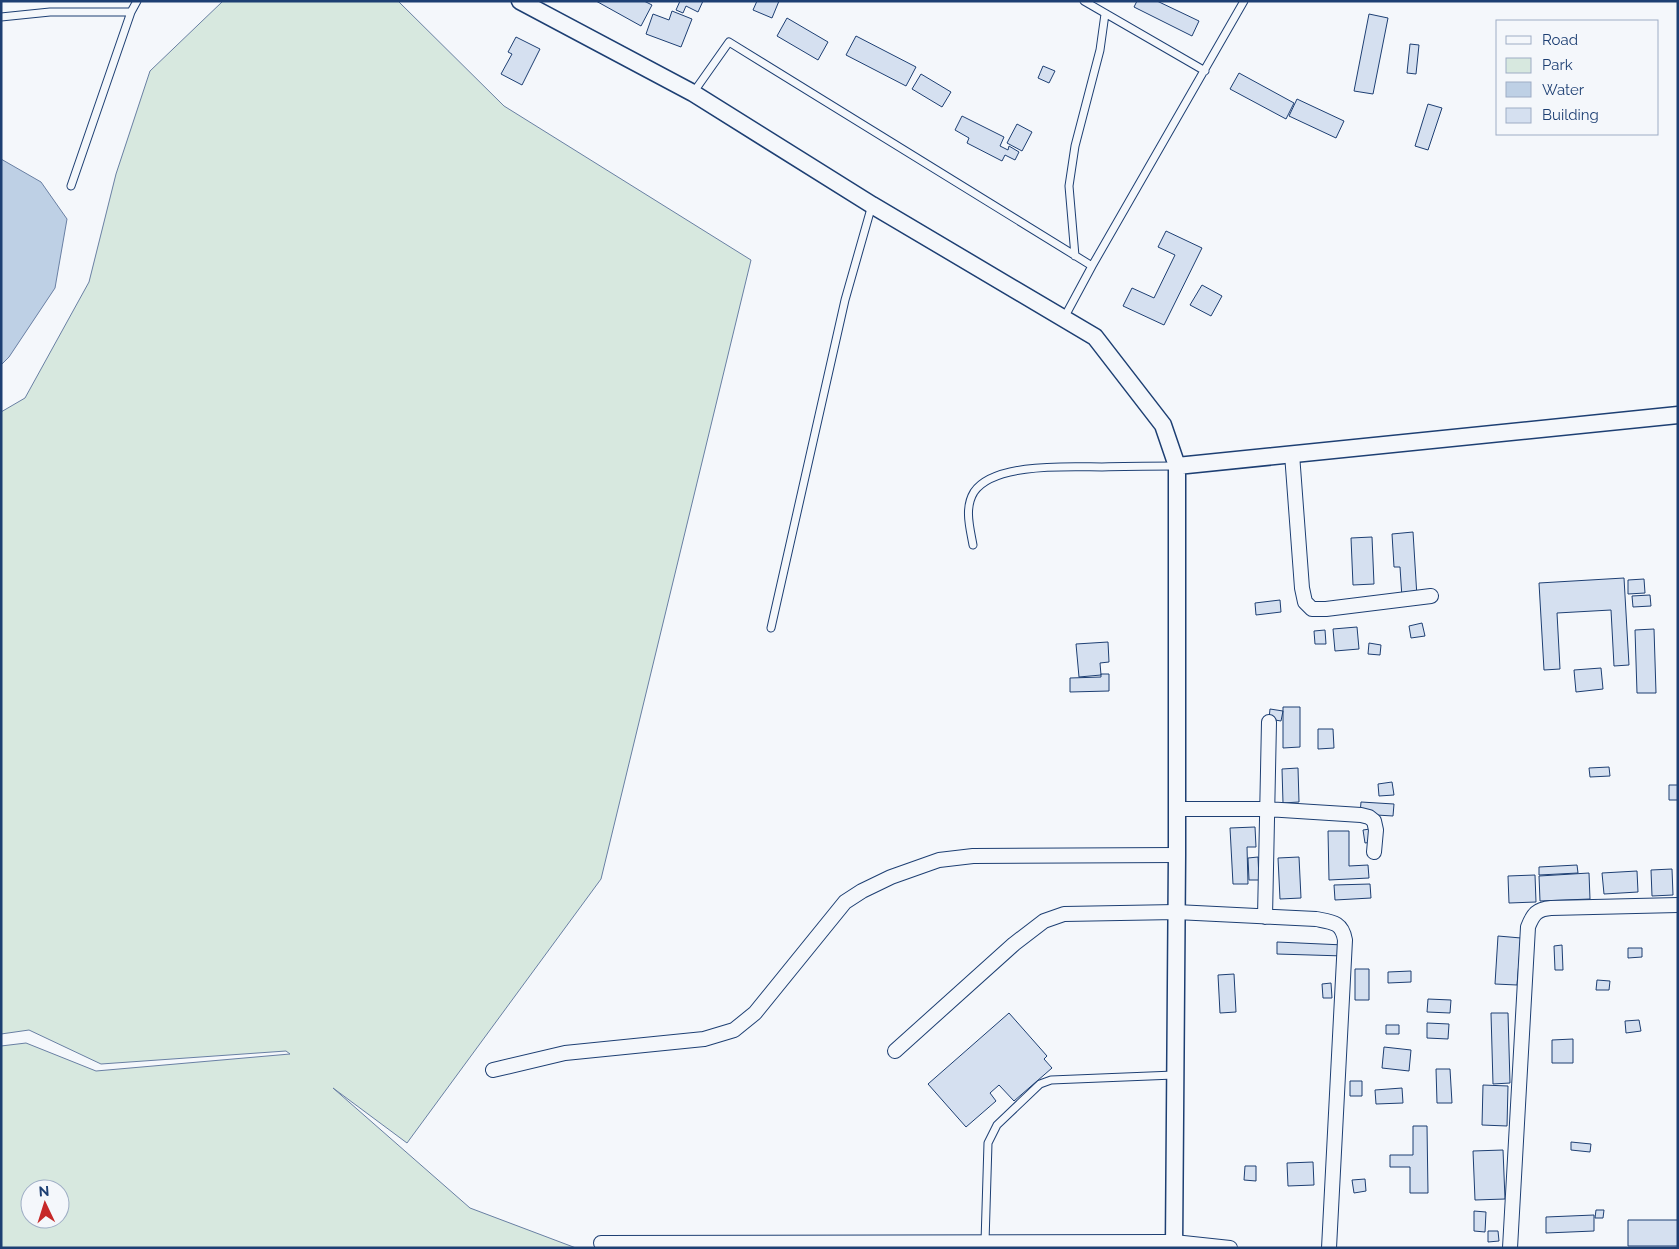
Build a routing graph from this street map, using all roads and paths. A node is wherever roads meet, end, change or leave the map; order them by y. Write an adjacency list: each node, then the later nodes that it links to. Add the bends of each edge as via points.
1 (137, 1): 5 (lane)
2 (520, 1): 9 (street)
3 (1084, 1): 6 (lane)
4 (1244, 1): 8 (lane)
5 (131, 12): 7 (lane, via 50,12); 10 (lane)
6 (1105, 14): 8 (lane); 12 (lane, via 1069,186)
7 (1, 17)
8 (1204, 71): 13 (lane)
9 (693, 93): 11 (street); 12 (lane, via 729,42)
10 (71, 186)
11 (872, 205): 14 (street); 20 (lane, via 845,300)
12 (1075, 256): 13 (lane)
13 (1092, 266): 14 (lane)
14 (1064, 318): 17 (street, via 1095,337 1158,418)
15 (1678, 415): 16 (street)
16 (1292, 454): 17 (street); 19 (street, via 1305,602 1312,609 1326,609)
17 (1177, 466): 18 (lane, via 1038,467 996,477 974,492 969,505); 22 (street)
18 (973, 545)
19 (1431, 596)
20 (771, 628)
21 (1269, 722): 23 (street)
22 (1177, 809): 23 (street); 25 (street)
23 (1267, 809): 24 (street, via 1369,817 1374,821 1376,830); 28 (street)
24 (1374, 852)
25 (1177, 855): 27 (street); 30 (street, via 973,856 939,860 891,877 845,902 755,1014 734,1030 704,1039 565,1054)
26 (1678, 905): 37 (street, via 1551,908 1539,909 1532,916 1528,927)
27 (1176, 912): 28 (street); 29 (street, via 1064,914 1044,921 1014,944); 31 (street)
28 (1265, 917): 36 (street, via 1334,923 1343,930 1345,940)
29 (895, 1052)
30 (493, 1070)
31 (1175, 1075): 32 (lane, via 1051,1080 1040,1084 997,1125 988,1143); 34 (street)
32 (985, 1242): 33 (street); 34 (street)
33 (601, 1243)
34 (1174, 1245): 35 (street)
35 (1230, 1248)
36 (1329, 1248)
37 (1510, 1248)

